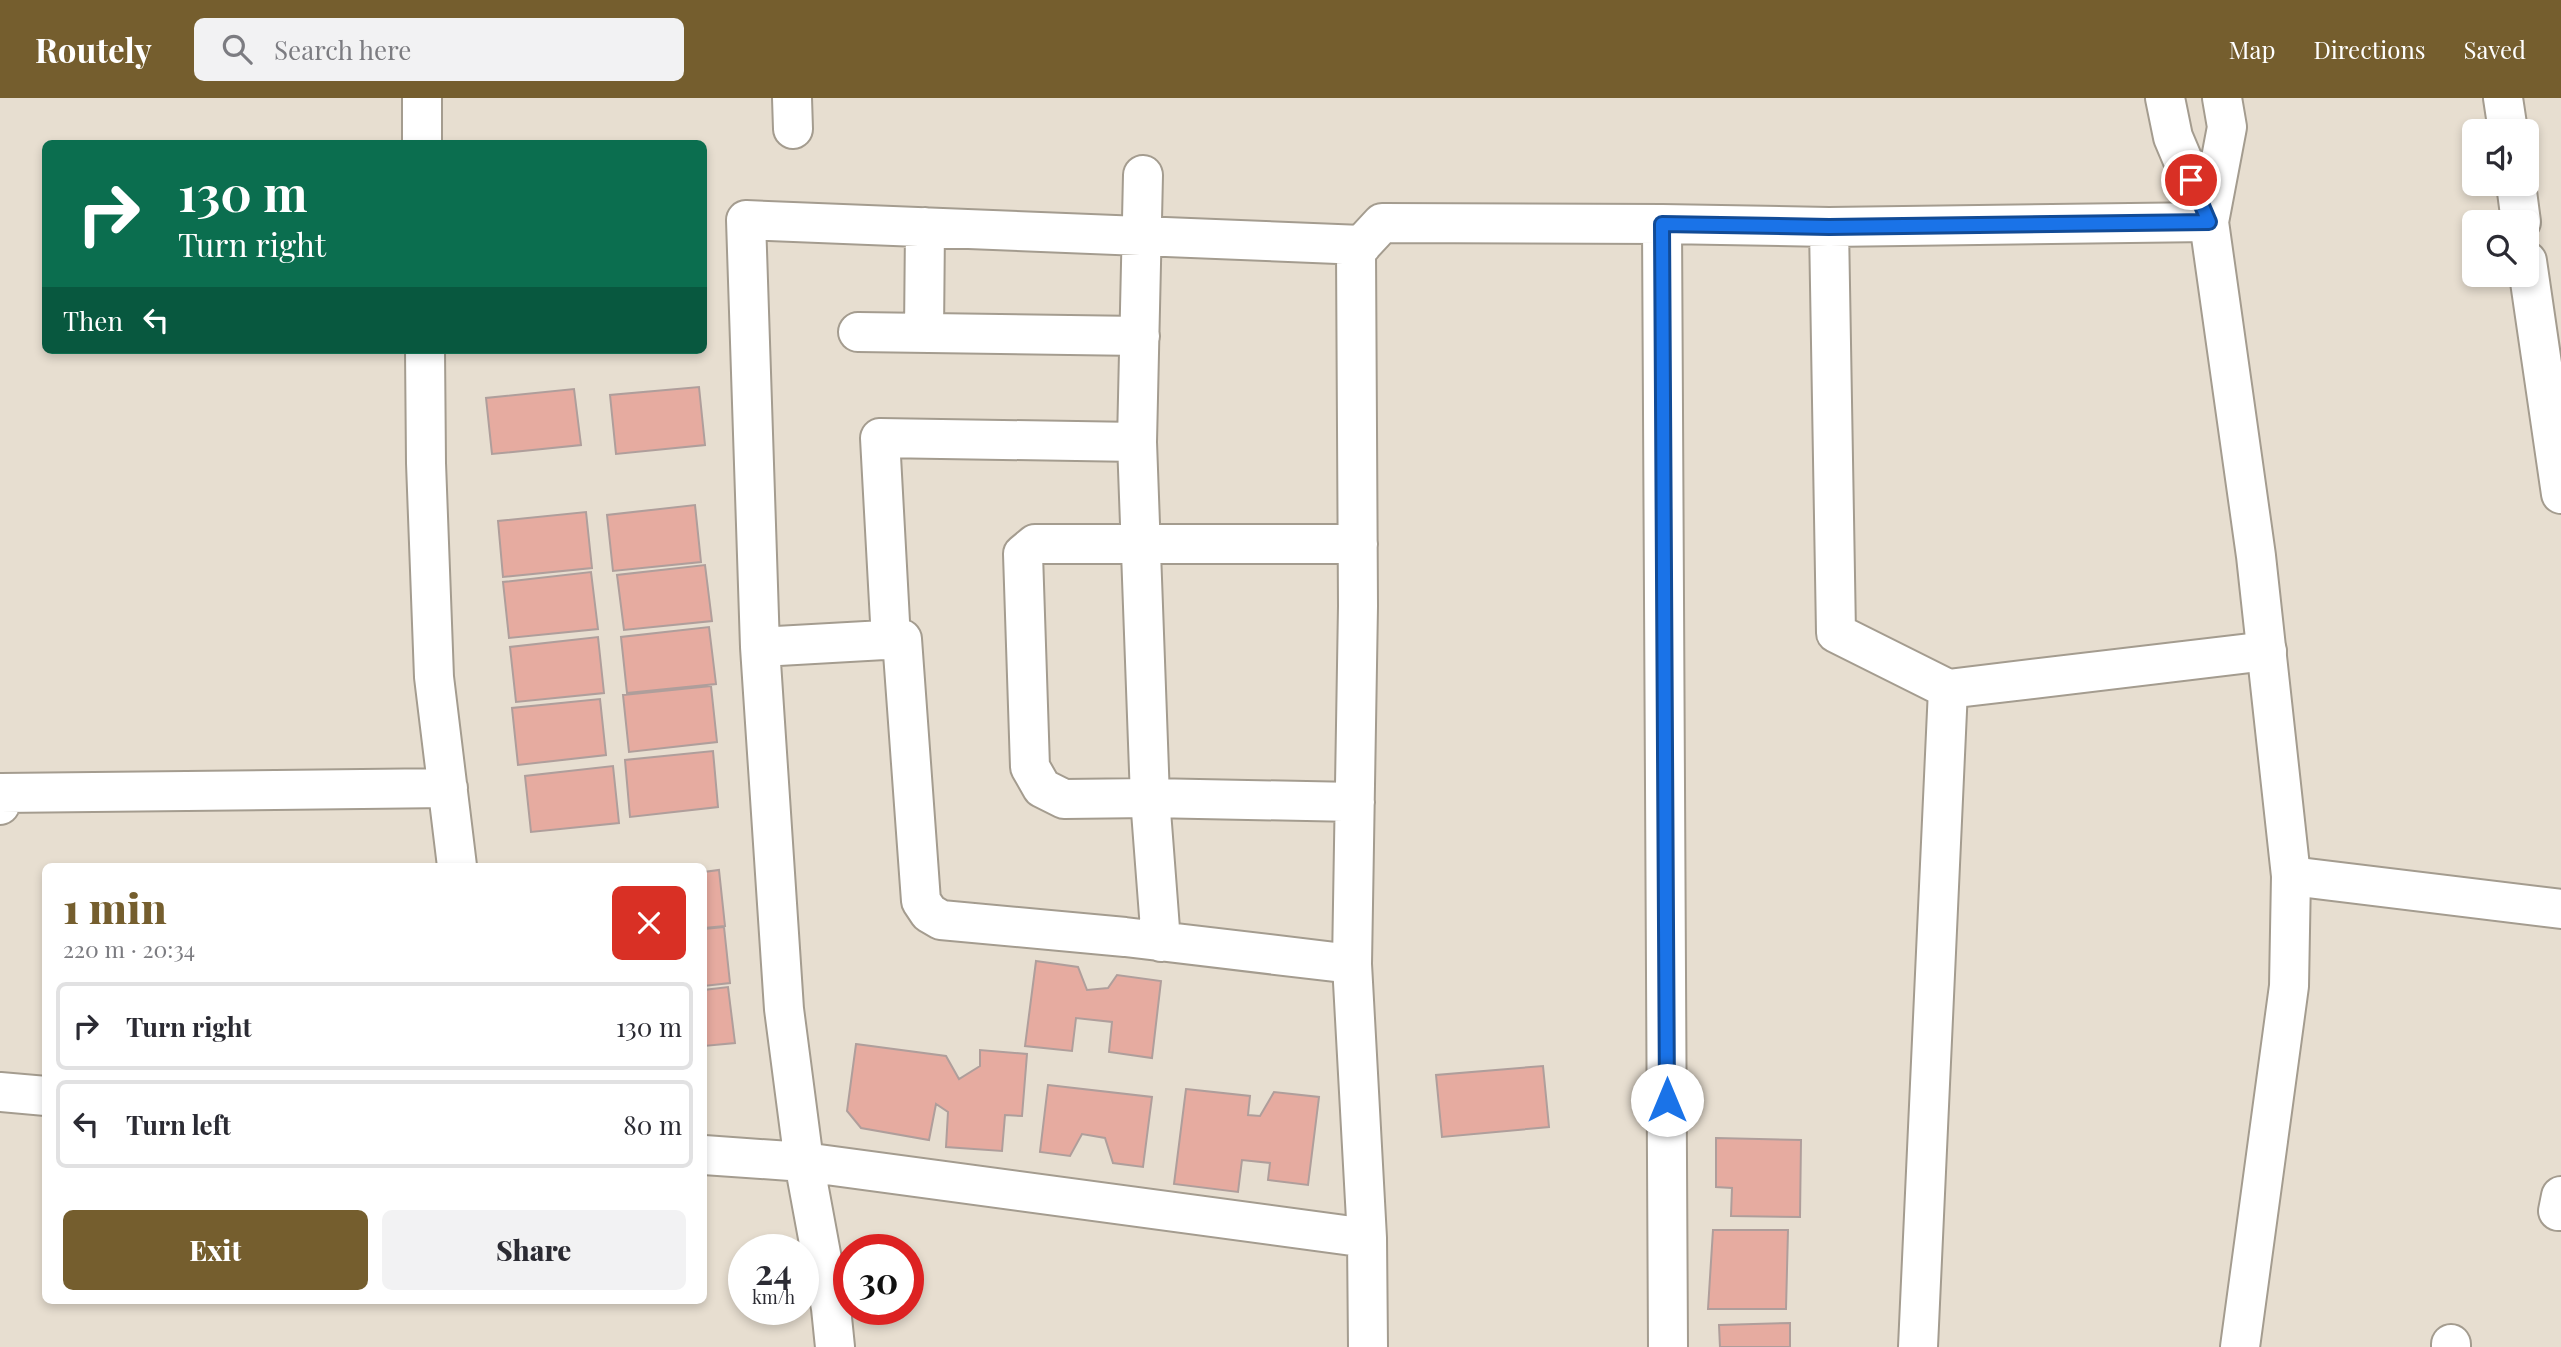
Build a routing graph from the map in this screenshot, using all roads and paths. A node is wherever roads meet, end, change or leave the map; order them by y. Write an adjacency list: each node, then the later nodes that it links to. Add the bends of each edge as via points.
1 (422, 98): 6 (street)
2 (2165, 98): 8 (street, via 2174,137)
3 (2222, 98): 8 (street, via 2227,127)
4 (2503, 98): 5 (street)
5 (2506, 119)
6 (422, 140)
7 (1143, 175): 12 (street)
8 (2209, 222): 11 (street); 25 (street)
9 (1662, 224): 11 (street); 13 (street, via 1382,223); 45 (street)
10 (925, 227): 12 (street); 16 (street); 24 (street, via 746,220)
11 (1829, 227): 26 (street, via 1836,633)
12 (1142, 236): 13 (street); 17 (street)
13 (1362, 245): 22 (street, via 1356,251)
14 (2531, 287): 20 (street)
15 (858, 332): 16 (street)
16 (924, 333): 17 (street)
17 (1140, 336): 19 (street)
18 (425, 354): 27 (street, via 434,677)
19 (1137, 442): 21 (street); 23 (street, via 880,438)
20 (2561, 495)
21 (1141, 543): 22 (street); 28 (street); 28 (street, via 1035,544 1023,554 1030,767 1042,789 1065,799)
22 (1358, 544): 29 (street)
23 (891, 640): 24 (street); 34 (street, via 902,639 921,901 929,913 941,920)
24 (760, 647): 39 (street, via 784,1009)
25 (2267, 652): 26 (street); 32 (street)
26 (1948, 689): 46 (street)
27 (448, 788): 30 (street, via 1,793); 31 (street)
28 (1150, 798): 29 (street); 34 (street)
29 (1355, 802): 35 (street)
30 (0, 805)
31 (457, 863)
32 (2291, 876): 33 (street); 47 (street, via 2289,986)
33 (2561, 909)
34 (1161, 942): 35 (street)
35 (1352, 964): 42 (street)
36 (0, 1092): 37 (street)
37 (42, 1096)
38 (707, 1155): 39 (street)
39 (804, 1163): 42 (street); 43 (street)
40 (2561, 1196): 41 (street)
41 (2561, 1212)
42 (1367, 1238): 44 (street)
43 (835, 1347)
44 (1368, 1347)
45 (1668, 1347)
46 (1918, 1347)
47 (2240, 1347)

